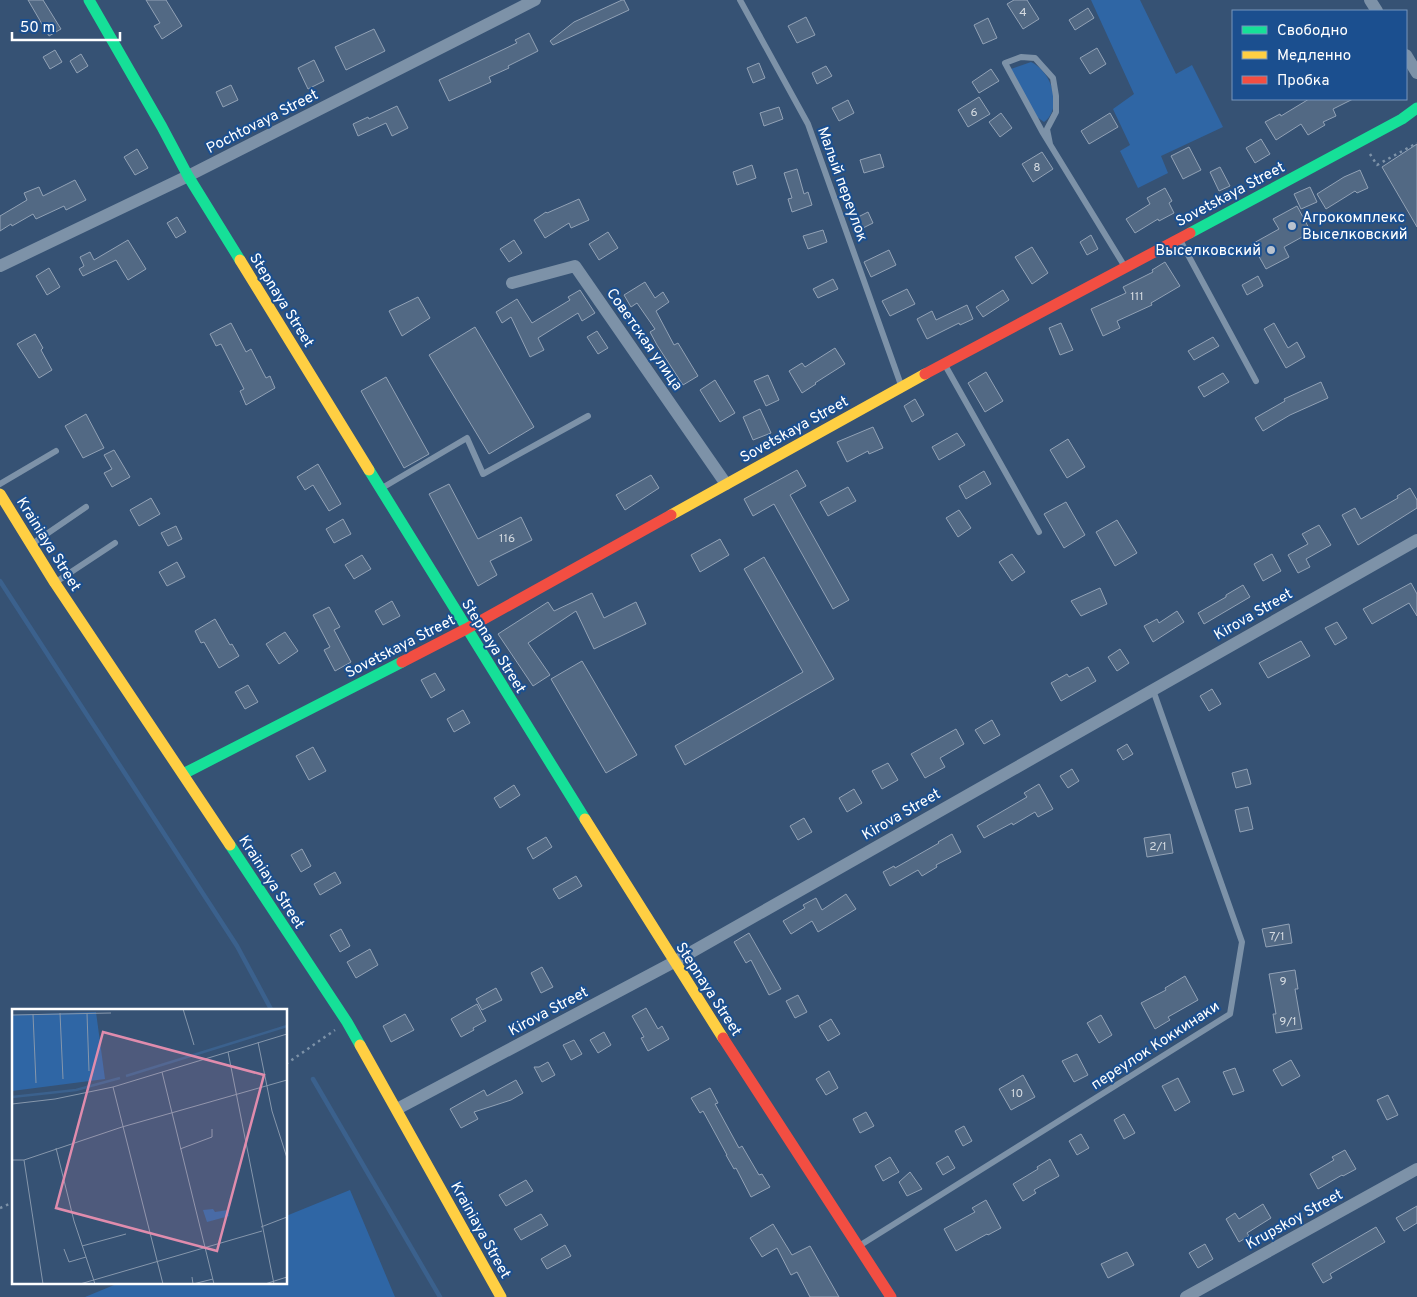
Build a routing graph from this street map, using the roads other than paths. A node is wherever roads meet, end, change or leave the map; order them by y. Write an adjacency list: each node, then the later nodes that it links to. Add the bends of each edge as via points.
1 (89, 0): 8 (street, Stepnaya Street)
2 (535, 0): 8 (street, Pochtovaya Street)
3 (740, 0): 15 (lane, Малый переулок, via 808,124)
4 (1407, 57): 5 (street)
5 (1417, 73)
6 (1417, 108): 9 (street, Sovetskaya Street)
7 (1050, 144): 7 (lane, via 1043,133 1005,62 1020,57 1035,58 1053,78 1056,112 1047,129); 11 (lane)
8 (188, 176): 10 (street, Pochtovaya Street); 20 (street, Stepnaya Street)
9 (1179, 239): 11 (street, Sovetskaya Street); 14 (lane)
10 (0, 266)
11 (1125, 268): 13 (street, Sovetskaya Street)
12 (512, 283): 19 (street, Советская улица, via 575,266)
13 (945, 364): 15 (street, Sovetskaya Street); 23 (lane)
14 (1256, 382)
15 (901, 386): 19 (street, Sovetskaya Street)
16 (588, 416): 20 (lane, via 483,474 466,438)
17 (56, 451): 18 (lane)
18 (0, 484)
19 (726, 484): 28 (street, Sovetskaya Street)
20 (381, 489): 28 (street, Stepnaya Street)
21 (0, 494): 26 (street, Krainiaya Street)
22 (86, 506): 26 (lane)
23 (1039, 532)
24 (1417, 540): 29 (street, Kirova Street)
25 (115, 543): 27 (lane)
26 (32, 544): 27 (street, Krainiaya Street)
27 (55, 583): 30 (street, Krainiaya Street)
28 (466, 629): 30 (street, Sovetskaya Street); 31 (street, Stepnaya Street)
29 (1153, 690): 31 (street, Kirova Street); 34 (lane, переулок Коккинаки, via 1242,942 1230,1014)
30 (183, 774): 32 (street, Krainiaya Street, via 347,1022)
31 (674, 962): 32 (street, Kirova Street); 34 (street, Stepnaya Street)
32 (397, 1109): 35 (street, Krainiaya Street)
33 (1417, 1169): 37 (street, Krupskoy Street)
34 (858, 1246): 36 (street, Stepnaya Street)
35 (501, 1297)
36 (891, 1297)
37 (1186, 1297)

